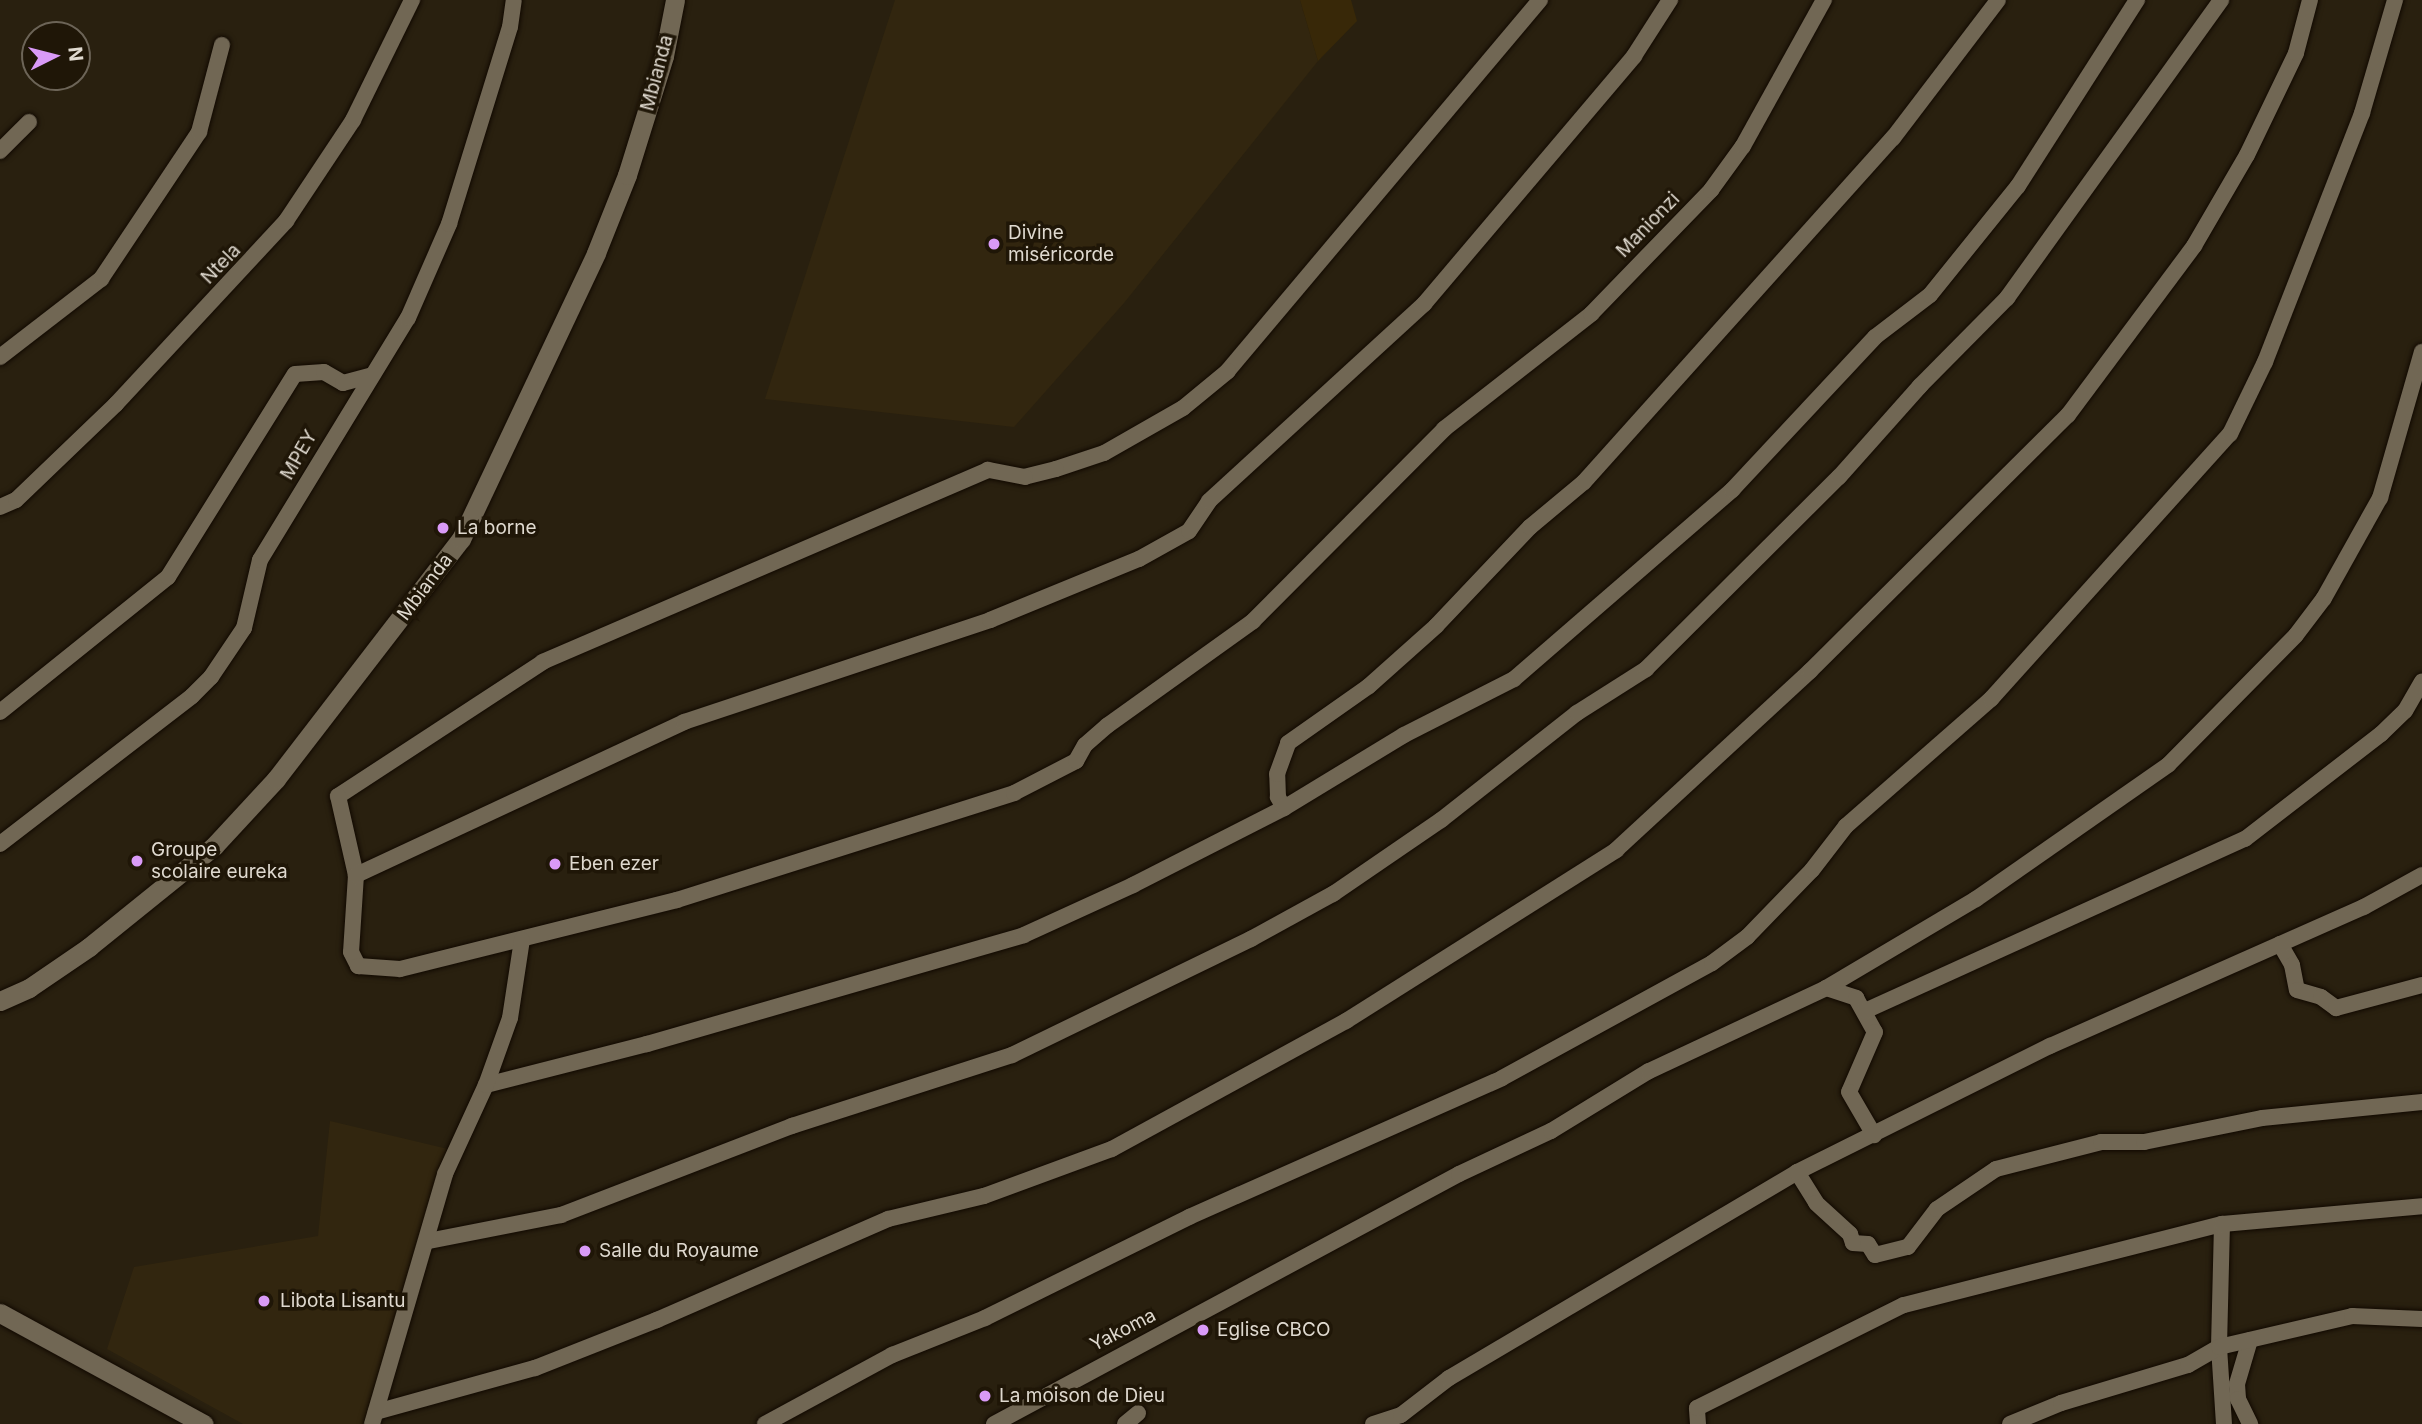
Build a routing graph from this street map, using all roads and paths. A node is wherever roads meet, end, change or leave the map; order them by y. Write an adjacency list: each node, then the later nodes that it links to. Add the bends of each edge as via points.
1 (412, 0): 18 (street, Ntela, via 353,120 278,232 116,404 16,500)
2 (514, 0): 17 (street, MPEY, via 510,27 449,224 408,318)
3 (676, 0): 29 (street, Mbianda, via 631,162 596,253 461,539 276,779 214,846 89,947 29,988)
4 (1540, 0): 23 (street, via 1228,372 1183,408 1104,453 1056,469 1024,477 988,470 784,555 521,674 338,796)
5 (1670, 0): 23 (street, via 1634,56 1424,304 1209,501 1189,531 1139,559 990,620 684,722)
6 (1824, 0): 25 (street, Manionzi, via 1743,146 1711,190 1591,314 1444,429 1253,621 1108,725 1084,745 1076,761 1047,780 831,855)
7 (1998, 0): 21 (street, via 1893,138 1584,482 1530,527 1436,626 1369,686 1288,743 1277,774 1278,797)
8 (2137, 0): 21 (street, via 2018,186 1977,240 1930,295 1875,337 1732,491 1514,679 1404,735)
9 (2221, 0): 37 (street, via 2007,298 1839,477 1646,669 1577,713 1441,820 1332,894 1251,939 1012,1055 792,1126 561,1215)
10 (2310, 0): 42 (street, via 2296,53 2241,166 2194,246 2068,415 1810,671 1616,850 1346,1021 1112,1149 984,1196 888,1219 535,1368)
11 (2395, 0): 44 (street, via 2362,113 2264,362 2230,434 1991,699 1846,827 1747,937 1712,963 1502,1078 1189,1217 985,1318 892,1355)
12 (222, 45): 16 (street, via 199,132 101,279)
13 (29, 122): 14 (street)
14 (0, 151)
15 (2422, 352): 28 (street, Yakoma, via 2380,498 2324,597 2296,635 2212,725 2168,765 1983,894)
16 (0, 357)
17 (370, 376): 20 (street, via 343,383 324,372 295,374 168,577); 22 (street, MPEY, via 260,560 244,628 211,677 73,791)
18 (0, 507)
19 (2422, 681): 30 (street, via 2405,711 2382,734 2245,839)
20 (0, 712)
21 (1284, 808): 31 (street, via 1024,935 647,1044)
22 (0, 844)
23 (356, 875): 25 (street, Manionzi, via 351,953 358,966 401,969 446,954)
24 (2422, 875): 26 (street)
25 (522, 940): 31 (street, via 510,1018)
26 (2280, 944): 27 (street, via 2292,965 2297,990 2321,997 2336,1009); 33 (street, via 2050,1046)
27 (2422, 985)
28 (1826, 988): 30 (street, via 1853,995); 45 (street, Yakoma, via 1654,1068 1551,1131 1270,1274)
29 (0, 1001)
30 (1865, 1011): 33 (street, via 1875,1041 1849,1092)
31 (486, 1085): 37 (street, via 454,1149)
32 (2422, 1102): 34 (street, via 2262,1118 2144,1142 2101,1142 1996,1169 1937,1209 1908,1247 1875,1255 1868,1244 1853,1243 1816,1203)
33 (1874, 1135): 34 (street)
34 (1797, 1172): 46 (street, via 1449,1378 1401,1415)
35 (2422, 1206): 36 (street)
36 (2222, 1224): 41 (street); 47 (street, via 1905,1305 1697,1408)
37 (428, 1241): 42 (street)
38 (0, 1313): 43 (street)
39 (2422, 1319): 40 (street, via 2352,1316)
40 (2250, 1340): 41 (street); 50 (street, via 2237,1384 2238,1399)
41 (2219, 1347): 48 (street, via 2163,1374 2061,1403); 49 (street)
42 (374, 1418)
43 (204, 1424)
44 (765, 1424)
45 (995, 1424)
46 (1373, 1424)
47 (1698, 1424)
48 (2010, 1424)
49 (2224, 1424)
50 (2250, 1424)

